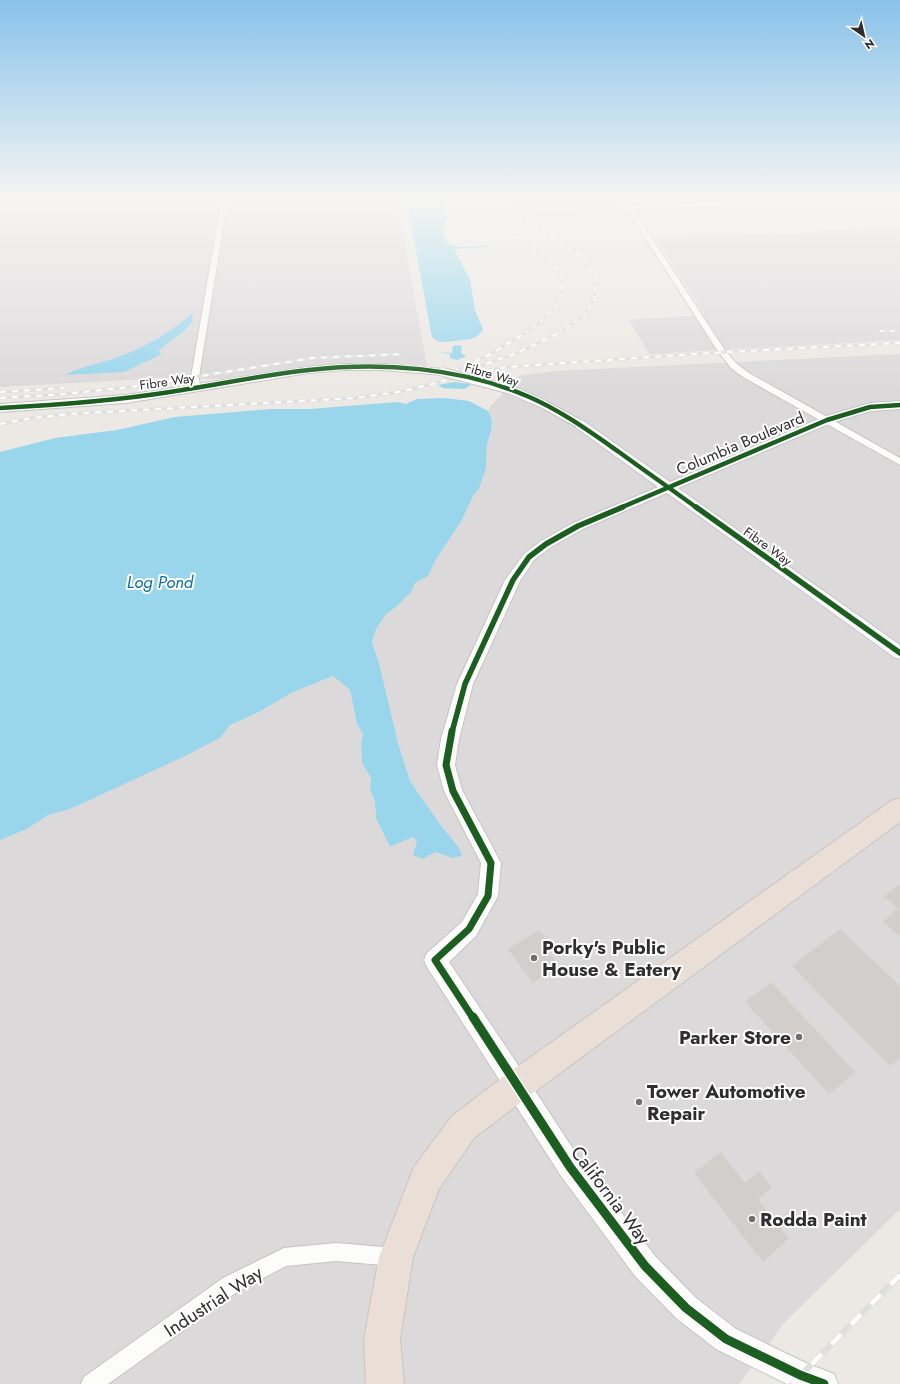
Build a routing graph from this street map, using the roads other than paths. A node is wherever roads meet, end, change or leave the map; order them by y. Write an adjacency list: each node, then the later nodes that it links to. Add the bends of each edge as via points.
1 (214, 262): 4 (street)
2 (664, 262): 7 (street, via 734,366)
3 (443, 372): 4 (street, Fibre Way, via 346,367 308,370); 8 (street, Fibre Way, bridge, via 520,393)
4 (196, 388): 6 (street, Fibre Way, via 99,402)
5 (900, 405): 7 (street, Columbia Boulevard, via 870,407)
6 (0, 408)
7 (827, 420): 9 (street); 10 (street, Columbia Boulevard)
8 (578, 423): 10 (street, Fibre Way)
9 (900, 462)
10 (668, 488): 11 (street, Fibre Way); 13 (street, Columbia Boulevard, via 578,526 546,544 529,557 513,580 465,684 450,739 446,765 453,790 491,863 488,896 469,929)
11 (900, 653)
12 (900, 808): 14 (highway)
13 (435, 960): 14 (street, California Way)
14 (518, 1085): 15 (highway, via 463,1127 426,1179); 18 (street, California Way, via 570,1167 645,1266 686,1308 726,1339)
15 (396, 1257): 16 (street, Industrial Way, via 336,1252 284,1257 230,1285); 17 (highway, via 382,1339)
16 (91, 1384)
17 (384, 1384)
18 (824, 1384)

